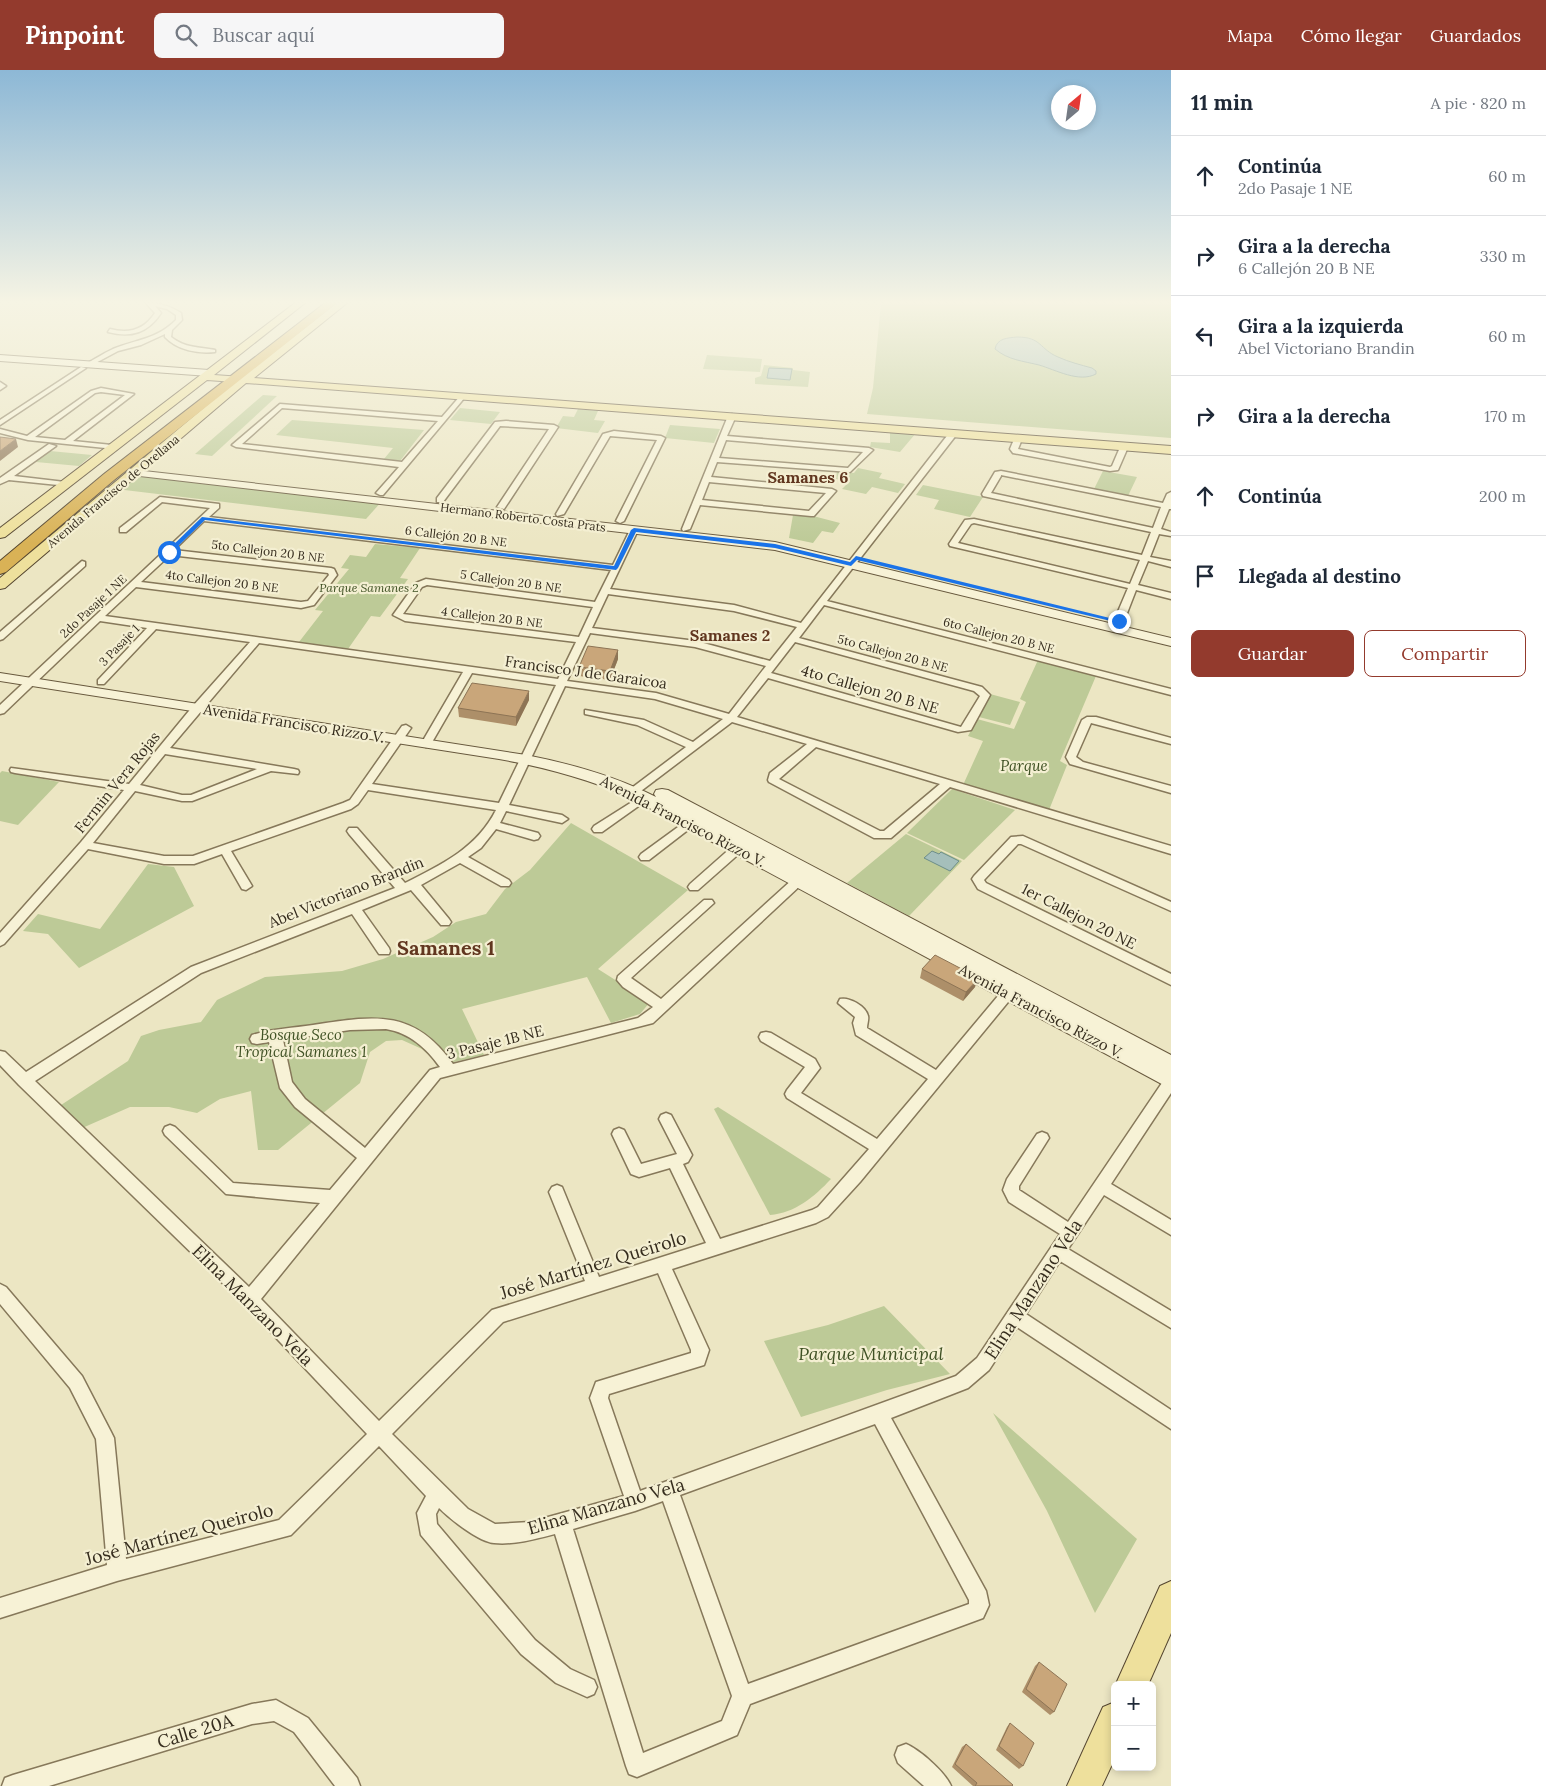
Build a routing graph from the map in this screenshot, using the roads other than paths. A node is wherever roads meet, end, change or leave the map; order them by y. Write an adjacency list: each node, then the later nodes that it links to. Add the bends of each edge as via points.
1 (60, 383): 11 (street)
2 (216, 383): 22 (main road, Avenida Francisco de Orellana)
3 (218, 383): 48 (highway, Avenida Francisco de Orellana)
4 (219, 383): 55 (highway, Avenida Francisco de Orellana, via 109,477)
5 (220, 383): 26 (main road, Avenida Francisco de Orellana)
6 (311, 383): 8 (main road)
7 (325, 383): 19 (main road)
8 (464, 396): 9 (main road); 10 (street)
9 (732, 416): 13 (main road); 16 (street)
10 (444, 419): 25 (street); 25 (street, via 280,406 236,445)
11 (0, 423)
12 (0, 431): 15 (street)
13 (953, 434): 17 (main road); 51 (street)
14 (0, 438): 20 (street)
15 (28, 438): 18 (street); 18 (street, via 93,392 132,394)
16 (724, 438): 24 (street); 24 (street, via 870,450 850,470)
17 (1018, 439): 21 (main road); 21 (street, via 1016,450 1110,469 1115,468)
18 (68, 442): 22 (street)
19 (1171, 444)
20 (52, 446): 22 (street); 27 (street)
21 (1124, 447): 23 (main road)
22 (109, 450): 30 (main road, Avenida Francisco de Orellana)
23 (1171, 450)
24 (715, 460): 28 (street)
25 (405, 465): 32 (street)
26 (139, 469): 31 (street, Hermano Roberto Costa Prats); 55 (main road, Avenida Francisco de Orellana)
27 (7, 477): 29 (street); 30 (street)
28 (707, 479): 35 (street); 35 (street, via 832,491 811,514)
29 (0, 482)
30 (66, 484): 46 (main road, Avenida Francisco de Orellana)
31 (291, 486): 32 (street, Hermano Roberto Costa Prats); 38 (street, Hermano Roberto Costa Prats)
32 (380, 493): 34 (street, Hermano Roberto Costa Prats)
33 (1171, 494): 36 (street)
34 (440, 500): 37 (street, Hermano Roberto Costa Prats); 37 (street, via 498,424 554,428)
35 (697, 502): 42 (street)
36 (1169, 506): 45 (street); 45 (street, via 1002,473 986,492 990,496)
37 (501, 507): 38 (street, Hermano Roberto Costa Prats)
38 (526, 514): 39 (street, Hermano Roberto Costa Prats); 44 (street, Hermano Roberto Costa Prats)
39 (560, 514): 41 (street, Hermano Roberto Costa Prats); 41 (street, via 607,434 661,438)
40 (204, 518): 43 (street, via 216,506 160,499); 49 (street, 2do Pasaje 1 NE); 54 (street, 6 Callejón 20 B NE)
41 (620, 521): 42 (street, Hermano Roberto Costa Prats)
42 (686, 529): 51 (street, Hermano Roberto Costa Prats, via 785,541)
43 (123, 530)
44 (634, 530): 51 (street, Hermano Roberto Costa Prats, via 775,546); 54 (street, Abel Victoriano Brandin)
45 (1156, 531): 47 (street); 50 (street)
46 (0, 534)
47 (1171, 534)
48 (0, 548)
49 (169, 552): 56 (street, 2do Pasaje 1 NE); 61 (street, 5to Callejon 20 B NE, via 333,573 311,603)
50 (1144, 559): 53 (street); 57 (street); 57 (street, via 974,521 968,522 953,544)
51 (854, 561): 60 (street); 65 (street, Hermano Roberto Costa Prats); 74 (street, Hermano Roberto Costa Prats)
52 (82, 564): 70 (street)
53 (1171, 564)
54 (616, 568): 58 (street, Abel Victoriano Brandin)
55 (0, 577)
56 (134, 584): 61 (street, 4to Callejon 20 B NE); 63 (street, 2do Pasaje 1 NE)
57 (1134, 587): 59 (street); 65 (street)
58 (605, 591): 62 (street, Abel Victoriano Brandin); 67 (street, via 734,608)
59 (1171, 596)
60 (822, 602): 67 (street); 83 (street, 6to Callejon 20 B NE)
61 (306, 604)
62 (598, 605): 64 (street, 5 Callejon 20 B NE, via 421,583 398,615); 68 (street, Abel Victoriano Brandin)
63 (98, 618): 66 (street, Francisco J de Garaicoa); 80 (street, 2do Pasaje 1 NE)
64 (400, 618): 73 (street, 4 Callejon 20 B NE)
65 (1119, 621): 69 (street, Hermano Roberto Costa Prats)
66 (154, 626): 72 (street, Francisco J de Garaicoa); 81 (street, 3 Pasaje 1)
67 (803, 626): 71 (street)
68 (586, 630): 73 (street, Abel Victoriano Brandin); 75 (street, via 696,644)
69 (1171, 634)
70 (0, 637)
71 (793, 639): 75 (street); 88 (street, 5to Callejon 20 B NE, via 978,689 985,695)
72 (257, 640): 77 (street, Francisco J de Garaicoa); 84 (street, Fermin Vera Rojas)
73 (581, 640): 82 (street, Abel Victoriano Brandin)
74 (1171, 642)
75 (772, 665): 78 (street)
76 (0, 667): 80 (street, Avenida Francisco Rizzo V.)
77 (469, 670): 82 (street, Francisco J de Garaicoa); 90 (street)
78 (765, 674): 87 (street); 88 (street, 4to Callejon 20 B NE, via 957,729)
79 (0, 677): 80 (street, Avenida Francisco Rizzo V.)
80 (36, 677): 81 (street, Avenida Francisco Rizzo V.); 84 (street, Avenida Francisco Rizzo V.); 85 (street, 2do Pasaje 1 NE)
81 (101, 682): 84 (street, Avenida Francisco Rizzo V.)
82 (561, 683): 87 (street, Francisco J de Garaicoa, via 656,696); 95 (street, Abel Victoriano Brandin)
83 (1171, 692)
84 (202, 703): 89 (street, Avenida Francisco Rizzo V.); 94 (street, Fermin Vera Rojas)
85 (0, 711)
86 (588, 712): 93 (street, via 640,722)
87 (731, 718): 92 (street, Francisco J de Garaicoa); 93 (street)
88 (967, 728)
89 (402, 734): 90 (street, Avenida Francisco Rizzo V.); 100 (street)
90 (429, 738): 95 (street, Avenida Francisco Rizzo V.)
91 (1171, 741): 102 (street, via 1096,720 1085,722 1071,757 1079,764)
92 (815, 743): 99 (street, Francisco J de Garaicoa); 99 (street, via 774,775 773,780 878,835 887,835)
93 (693, 746): 103 (street)
94 (163, 750): 96 (street); 101 (street, Fermin Vera Rojas)
95 (526, 756): 103 (street, Avenida Francisco Rizzo V.); 104 (street, Abel Victoriano Brandin)
96 (267, 769): 98 (street); 101 (street, via 192,798)
97 (15, 770): 101 (street)
98 (294, 772)
99 (948, 783): 114 (street, Francisco J de Garaicoa)
100 (366, 786): 104 (street); 113 (street, via 347,806)
101 (132, 788): 111 (street, Fermin Vera Rojas)
102 (1171, 790)
103 (640, 791): 106 (street, Avenida Francisco Rizzo V.); 108 (street); 136 (street, Avenida Francisco Rizzo V.)
104 (502, 807): 105 (street); 107 (street, Abel Victoriano Brandin)
105 (562, 819)
106 (689, 824): 112 (street, Avenida Francisco Rizzo V.); 115 (street)
107 (493, 825): 110 (street); 116 (street, Abel Victoriano Brandin, via 477,845)
108 (598, 829)
109 (352, 831): 120 (street)
110 (534, 836)
111 (85, 845): 113 (street, via 180,861); 126 (street, Fermin Vera Rojas)
112 (737, 849): 117 (street, Avenida Francisco Rizzo V.); 121 (street)
113 (225, 850): 119 (street)
114 (1171, 850)
115 (645, 857)
116 (460, 858): 118 (street); 120 (street, Abel Victoriano Brandin)
117 (798, 881): 129 (street, Avenida Francisco Rizzo V.); 131 (street, 3 Pasaje 1B NE)
118 (505, 883)
119 (246, 886)
120 (408, 887): 124 (street, Abel Victoriano Brandin); 125 (street)
121 (694, 887)
122 (708, 903): 131 (street, via 625,976 628,984)
123 (1171, 907): 128 (street, 1er Callejon 20 NE, via 1018,839 978,881 982,886)
124 (354, 908): 127 (street); 139 (street, Abel Victoriano Brandin, via 196,970)
125 (445, 922)
126 (0, 941)
127 (384, 951)
128 (1171, 980)
129 (1008, 993): 138 (street, José Martínez Queirolo); 140 (street, Avenida Francisco Rizzo V.)
130 (845, 1003): 138 (street, via 862,1017 861,1031)
131 (662, 1006): 137 (street, 3 Pasaje 1B NE, via 641,1022)
132 (275, 1036): 134 (street); 137 (street, via 352,1025 380,1023 397,1026 427,1041); 146 (street, via 285,1084 300,1103)
133 (766, 1038): 145 (street, via 810,1062 813,1068 792,1094)
134 (257, 1039)
135 (0, 1056): 139 (street, Elina Manzano Vela)
136 (1171, 1065)
137 (450, 1070): 146 (street, 3 Pasaje 1B NE, via 435,1074)
138 (938, 1078): 145 (street, José Martínez Queirolo)
139 (24, 1080): 158 (street, Elina Manzano Vela)
140 (1171, 1081): 148 (street, Elina Manzano Vela)
141 (666, 1118): 147 (street, via 685,1155)
142 (170, 1131): 150 (street, via 231,1189)
143 (619, 1134): 147 (street, via 636,1169)
144 (1042, 1138): 152 (street, via 1011,1190 1014,1197)
145 (879, 1148): 153 (street, José Martínez Queirolo, via 823,1212)
146 (367, 1158): 150 (street, 3 Pasaje 1B NE)
147 (674, 1161): 153 (street)
148 (1101, 1186): 151 (street); 152 (street, Elina Manzano Vela)
149 (558, 1192): 156 (street)
150 (335, 1197): 158 (street, 3 Pasaje 1B NE)
151 (1171, 1228)
152 (1070, 1232): 154 (street, Elina Manzano Vela)
153 (716, 1248): 155 (street, José Martínez Queirolo)
154 (1058, 1251): 159 (street, Elina Manzano Vela); 160 (street)
155 (663, 1266): 156 (street, José Martínez Queirolo); 166 (street, via 700,1350 698,1359 602,1388 599,1398)
156 (595, 1286): 163 (street, José Martínez Queirolo, via 498,1316)
157 (0, 1292): 168 (street, via 76,1382 105,1438)
158 (250, 1299): 163 (street, Elina Manzano Vela)
159 (1015, 1316): 161 (street, Elina Manzano Vela, via 983,1364 962,1382); 162 (street)
160 (1171, 1320)
161 (879, 1414): 164 (street, Elina Manzano Vela); 173 (street, via 980,1605 976,1611)
162 (1171, 1420)
163 (380, 1434): 165 (street, Elina Manzano Vela); 168 (street, José Martínez Queirolo, via 284,1528)
164 (668, 1490): 166 (street, Elina Manzano Vela); 173 (street)
165 (437, 1494): 167 (street, Elina Manzano Vela, via 461,1516 493,1534 530,1531); 172 (street, via 426,1513 428,1528 528,1647 563,1676)
166 (635, 1502): 167 (street, Elina Manzano Vela)
167 (561, 1522): 173 (street, via 637,1766 730,1728)
168 (117, 1571): 170 (street, José Martínez Queirolo)
169 (1171, 1597): 171 (main road)
170 (0, 1608)
171 (1132, 1681)
172 (586, 1687)
173 (742, 1696)
174 (1112, 1726): 179 (main road)
175 (906, 1755): 178 (street)
176 (13, 1786): 177 (street, Calle 20A, via 252,1714 276,1710 301,1725)
177 (349, 1786)
178 (940, 1786)
179 (1084, 1786)

